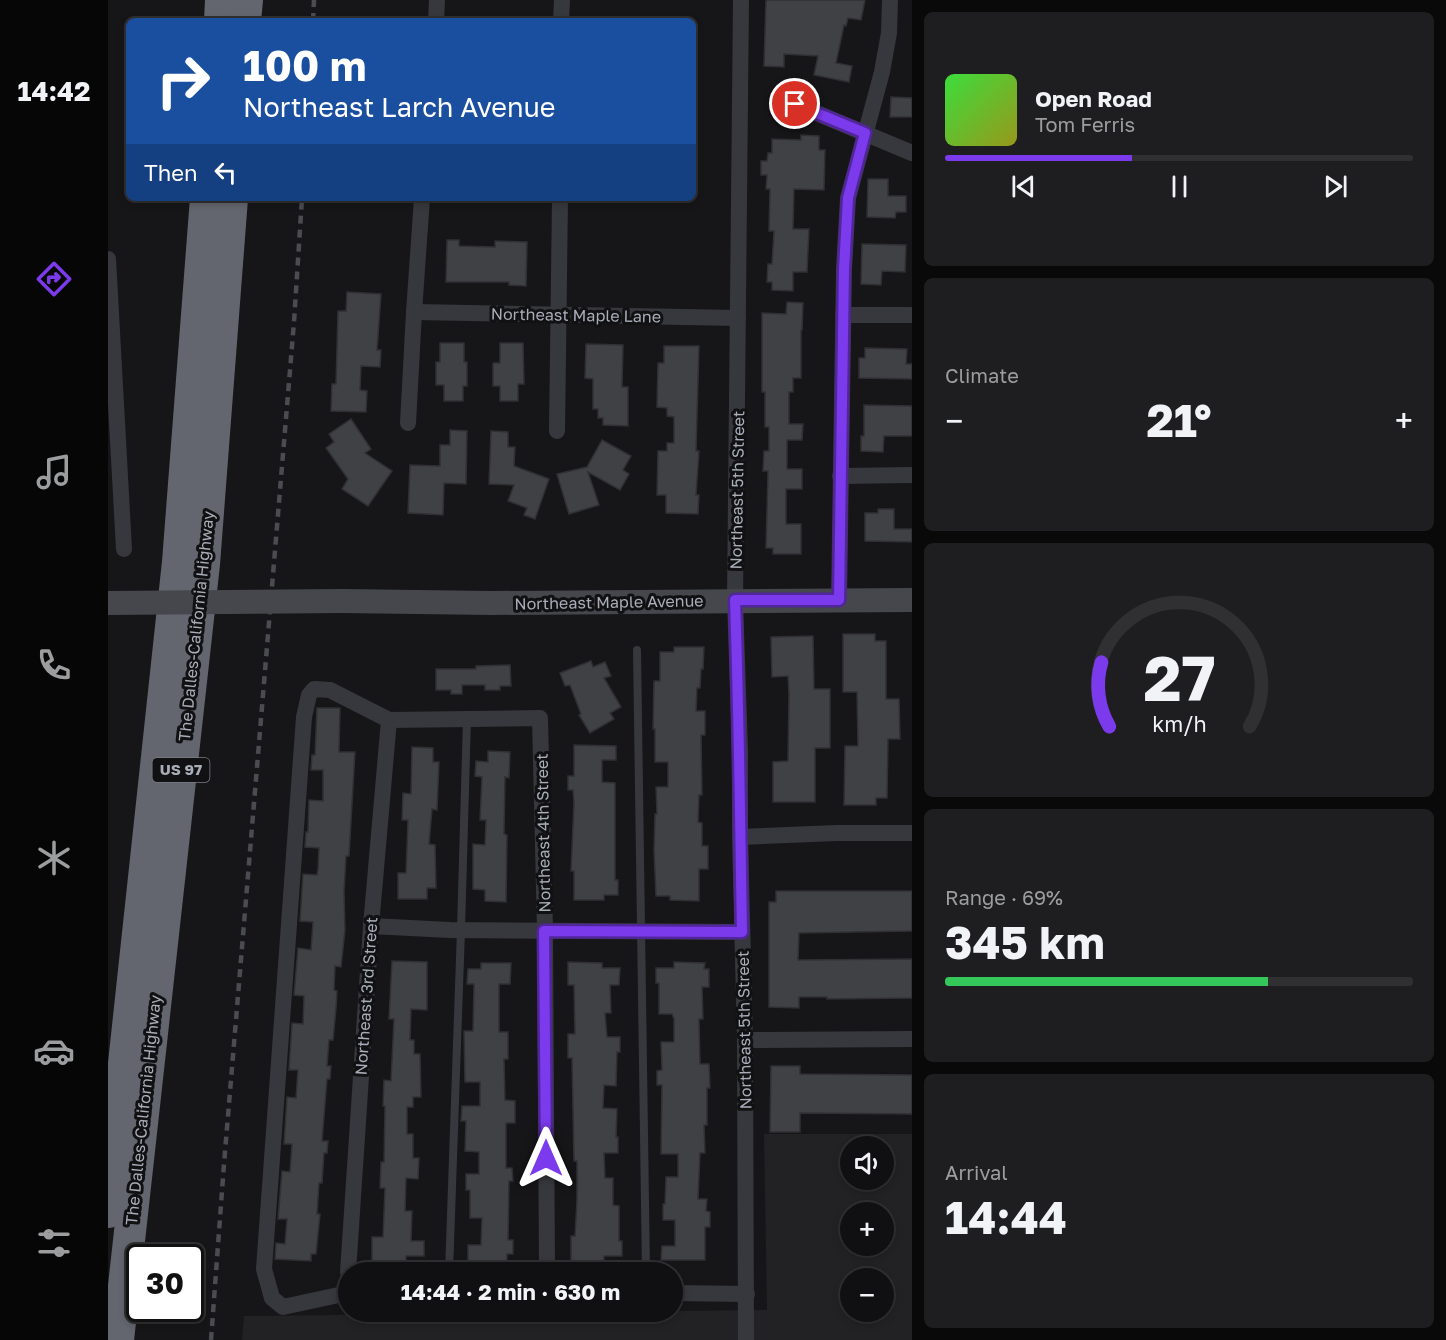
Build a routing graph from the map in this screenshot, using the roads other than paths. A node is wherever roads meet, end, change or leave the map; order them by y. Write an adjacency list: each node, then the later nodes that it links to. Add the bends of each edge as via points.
1 (221, 0): 7 (highway)
2 (247, 0): 8 (highway)
3 (437, 0): 9 (street)
4 (561, 0): 10 (street)
5 (741, 0): 23 (street, Northeast 5th Street)
6 (890, 0): 12 (street, via 886,52)
7 (220, 18)
8 (245, 18)
9 (436, 18)
10 (561, 18)
11 (795, 104): 12 (street)
12 (865, 133): 13 (street); 21 (street, via 848,198)
13 (912, 153)
14 (206, 201): 45 (highway, The Dalles-California Highway / US 97, via 178,562)
15 (232, 201): 55 (highway, The Dalles-California Highway / US 97, via 204,564)
16 (422, 201): 19 (street)
17 (560, 201): 20 (street)
18 (108, 259): 28 (street)
19 (414, 312): 20 (street, Northeast Maple Lane); 24 (street)
20 (559, 315): 23 (street, Northeast Maple Lane); 25 (street)
21 (843, 315): 22 (street); 27 (street)
22 (910, 315)
23 (738, 318): 29 (street, Northeast 5th Street)
24 (408, 423)
25 (557, 431)
26 (912, 475): 27 (street)
27 (840, 476): 30 (street)
28 (124, 549)
29 (735, 600): 30 (main road, Northeast Maple Avenue); 32 (main road, Northeast Maple Avenue, bridge); 37 (street, Northeast 5th Street)
30 (839, 600): 31 (main road, Northeast Maple Avenue)
31 (912, 600)
32 (108, 603)
33 (637, 650): 41 (lane)
34 (466, 718): 35 (street); 39 (lane); 40 (street, Northeast 4th Street, via 540,718)
35 (389, 720): 38 (street, Northeast 3rd Street); 52 (street, via 330,690 314,689 307,701 264,1269 272,1298 283,1307)
36 (912, 833): 37 (street)
37 (740, 837): 42 (street, Northeast 5th Street)
38 (371, 926): 39 (street); 48 (street, Northeast 3rd Street)
39 (461, 930): 40 (street); 49 (lane)
40 (544, 931): 41 (street); 50 (street, Northeast 4th Street)
41 (641, 931): 42 (street); 51 (lane)
42 (742, 932): 44 (street, Northeast 5th Street)
43 (912, 1039): 44 (street)
44 (744, 1040): 54 (street, Northeast 5th Street)
45 (117, 1051): 46 (highway, The Dalles-California Highway / US 97)
46 (112, 1130): 47 (highway, The Dalles-California Highway / US 97)
47 (108, 1212)
48 (349, 1262)
49 (449, 1262)
50 (547, 1262)
51 (646, 1262)
52 (338, 1291)
53 (683, 1293): 54 (street)
54 (747, 1294): 56 (street, Northeast 5th Street)
55 (118, 1340)
56 (746, 1340)

